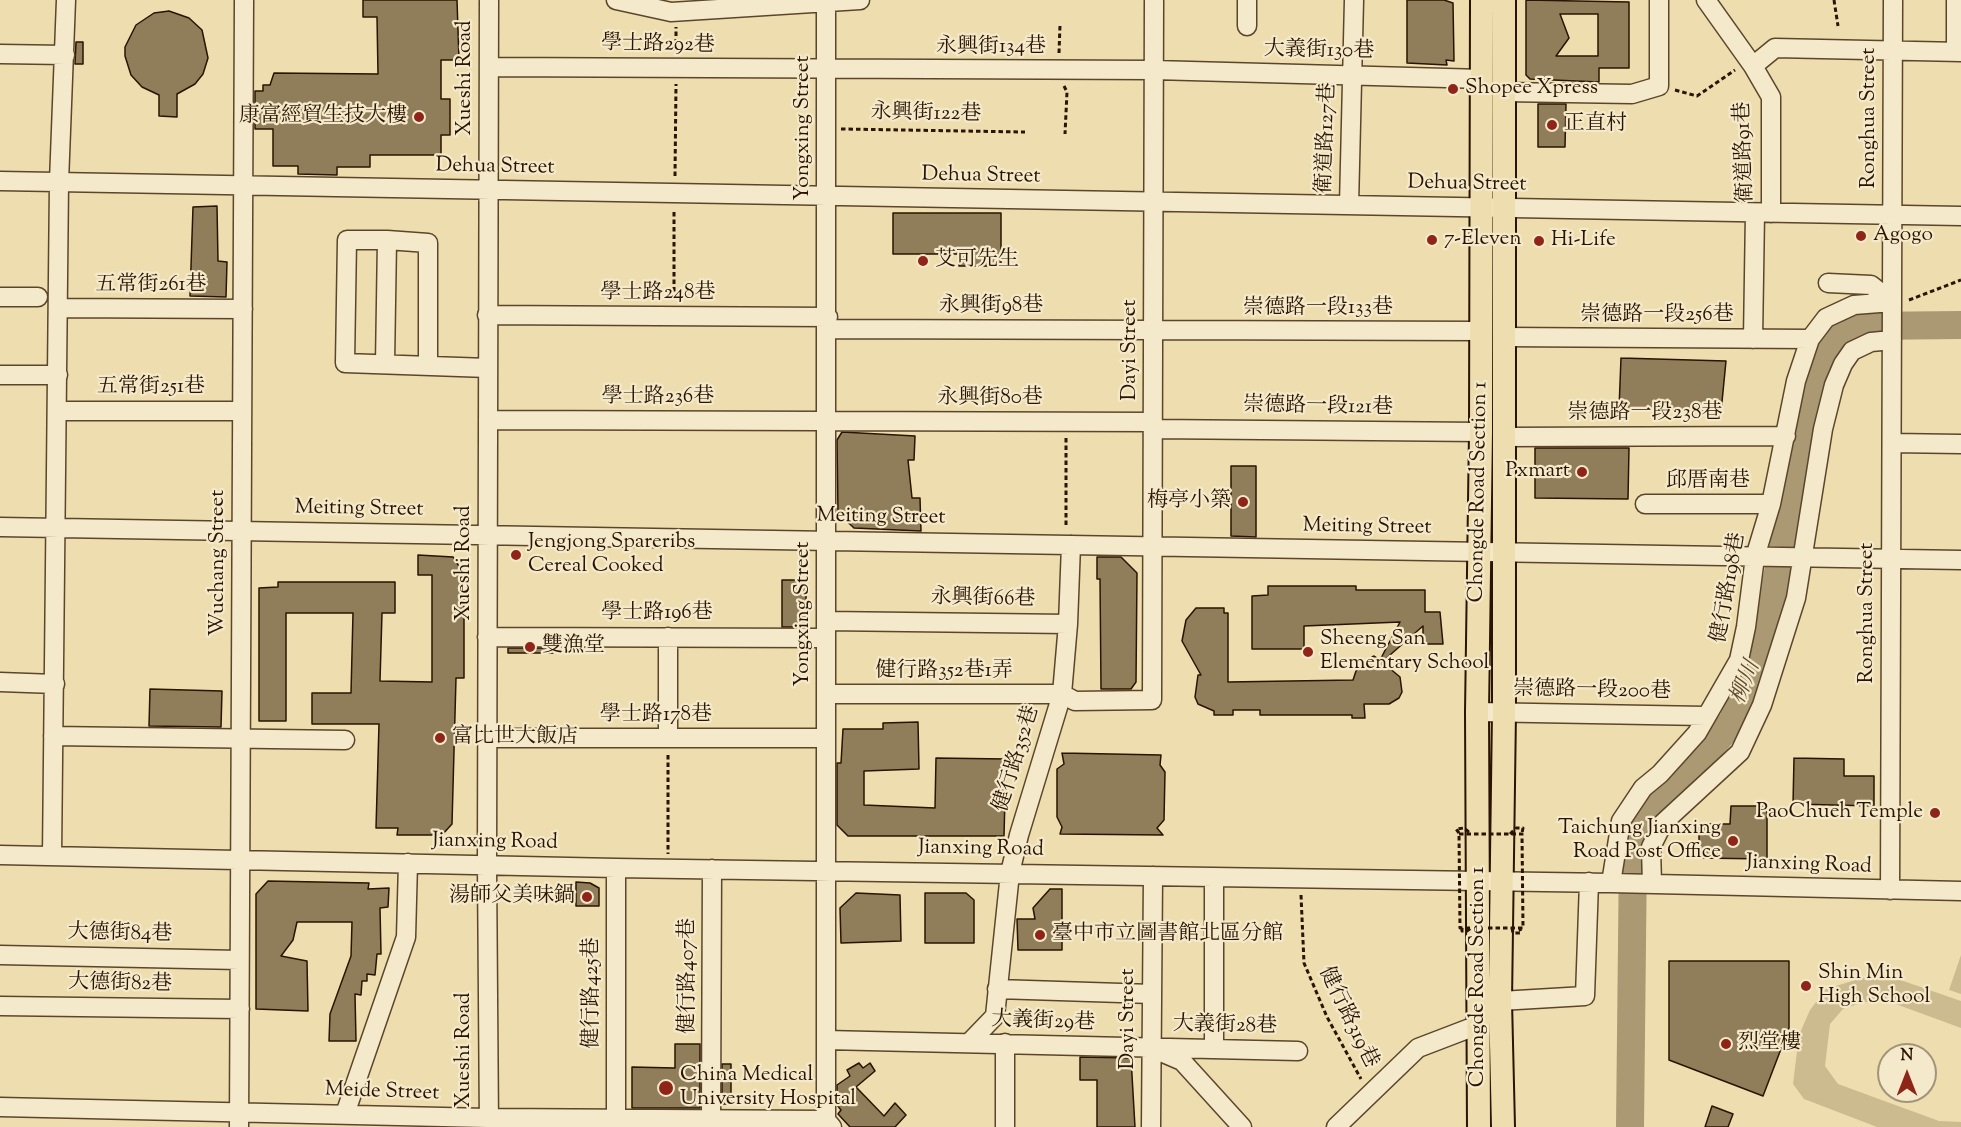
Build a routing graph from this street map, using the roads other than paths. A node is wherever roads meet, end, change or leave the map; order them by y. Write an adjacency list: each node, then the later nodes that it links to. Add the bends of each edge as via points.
1 (66, 0): 20 (street)
2 (243, 0): 30 (street, Wuchang Street)
3 (489, 0): 22 (street, Xueshi Road)
4 (616, 0): 15 (street, via 676,12)
5 (860, 0): 15 (street)
6 (1154, 0): 24 (street, Dayi Street)
7 (1247, 0): 16 (street)
8 (1354, 0): 25 (street, 衛道路127巷)
9 (1482, 0): 26 (main road, Chongde Road Section 1)
10 (1504, 0): 27 (main road, Chongde Road Section 1)
11 (1659, 0): 27 (street, via 1659,87 1632,94)
12 (1706, 0): 21 (street, 衛道路91巷)
13 (1893, 0): 17 (street, Ronghua Street)
14 (1956, 0): 18 (street)
15 (826, 2): 23 (street, Yongxing Street)
16 (1247, 26)
17 (1893, 49): 18 (street); 21 (street, via 1775,48); 38 (street, Ronghua Street)
18 (1958, 52)
19 (0, 54): 20 (street)
20 (65, 55): 29 (street)
21 (1751, 63): 37 (street, 衛道路91巷, via 1771,98)
22 (489, 67): 23 (street, 學士路292巷); 31 (street, Xueshi Road)
23 (827, 70): 24 (street, 永興街134巷); 32 (street, Yongxing Street)
24 (1154, 70): 25 (street, 大義街130巷); 33 (street, Dayi Street)
25 (1353, 75): 26 (street, 大義街130巷); 34 (street, 衛道路127巷)
26 (1483, 79): 35 (main road, Chongde Road Section 1)
27 (1504, 92): 36 (main road, Chongde Road Section 1)
28 (0, 181): 29 (street, Dehua Street)
29 (59, 182): 30 (street, Dehua Street); 45 (street)
30 (244, 186): 31 (street, Dehua Street); 46 (street, Wuchang Street)
31 (488, 191): 32 (street, Dehua Street); 47 (street, Xueshi Road)
32 (827, 196): 33 (street, Dehua Street); 48 (street, Yongxing Street)
33 (1154, 202): 34 (street, Dehua Street); 49 (street, Dayi Street)
34 (1349, 205): 35 (street, Dehua Street)
35 (1481, 208): 36 (street, Dehua Street); 50 (main road, Chongde Road Section 1)
36 (1504, 209): 37 (street, Dehua Street); 51 (main road, Chongde Road Section 1)
37 (1763, 213): 38 (street, Dehua Street); 53 (street, 衛道路91巷)
38 (1893, 215): 39 (street, Dehua Street); 44 (street, Ronghua Street)
39 (1961, 216)
40 (387, 240): 55 (street); 55 (street, via 347,240 345,363); 56 (street, via 428,243)
41 (1828, 283): 44 (street, via 1871,285)
42 (0, 297): 43 (street)
43 (38, 297)
44 (1892, 305): 52 (street, Ronghua Street); 54 (street, via 1854,304 1826,318)
45 (59, 308): 46 (street, 五常街261巷); 59 (street)
46 (243, 309): 61 (street, Wuchang Street)
47 (488, 315): 48 (street, 學士路248巷, via 674,316); 57 (street, Xueshi Road)
48 (828, 323): 49 (street, 永興街98巷); 63 (street, Yongxing Street)
49 (1154, 330): 50 (street, 崇德路一段133巷); 64 (street, Dayi Street)
50 (1482, 331): 65 (main road, Chongde Road Section 1)
51 (1504, 338): 53 (street, 崇德路一段256巷); 67 (main road, Chongde Road Section 1)
52 (1892, 338): 68 (street, Ronghua Street); 83 (street, via 1852,351 1834,385)
53 (1753, 339): 54 (street, 崇德路一段256巷)
54 (1810, 339): 66 (street, 健行路198巷, via 1796,381)
55 (385, 364): 56 (street)
56 (428, 366): 57 (street)
57 (488, 368): 62 (street, Xueshi Road)
58 (0, 375): 59 (street)
59 (58, 375): 60 (street)
60 (59, 411): 61 (street, 五常街251巷); 73 (street)
61 (243, 411): 74 (street, Wuchang Street)
62 (488, 420): 63 (street, 學士路236巷); 75 (street, Xueshi Road)
63 (827, 422): 64 (street, 永興街80巷); 76 (street, Yongxing Street)
64 (1154, 425): 65 (street, 崇德路一段121巷); 78 (street, Dayi Street)
65 (1481, 432): 79 (main road, Chongde Road Section 1)
66 (1786, 436): 67 (street, 崇德路一段238巷); 71 (street, 健行路198巷)
67 (1504, 437): 80 (main road, Chongde Road Section 1)
68 (1893, 443): 69 (street); 82 (street, Ronghua Street)
69 (1961, 444)
70 (1646, 504): 71 (street, 邱厝南巷)
71 (1771, 504): 81 (street, 健行路198巷)
72 (0, 527): 73 (street, Meiting Street)
73 (57, 529): 74 (street, Meiting Street); 90 (street)
74 (243, 530): 75 (street, Meiting Street); 98 (street, Wuchang Street)
75 (488, 535): 76 (street, Meiting Street); 87 (street, Xueshi Road)
76 (827, 539): 77 (street, Meiting Street); 86 (street, Yongxing Street)
77 (1071, 545): 78 (street, Meiting Street); 85 (street)
78 (1154, 547): 79 (street, Meiting Street); 93 (street, Dayi Street)
79 (1480, 553): 80 (street, Meiting Street); 94 (main road, Chongde Road Section 1)
80 (1503, 554): 81 (street, Meiting Street); 95 (main road, Chongde Road Section 1)
81 (1758, 557): 83 (street, Meiting Street); 96 (street, 健行路198巷, via 1739,660)
82 (1891, 557): 83 (street); 84 (street); 119 (street, Ronghua Street)
83 (1797, 558): 118 (street, via 1796,598 1753,726 1740,752 1664,822 1651,847)
84 (1961, 560)
85 (1068, 624): 86 (street, 永興街66巷); 92 (street)
86 (826, 629): 88 (street, 學士路196巷); 91 (street, Yongxing Street)
87 (487, 637): 88 (street, 學士路196巷); 99 (street, Xueshi Road)
88 (668, 637): 100 (street)
89 (0, 682): 90 (street)
90 (55, 684): 97 (street)
91 (826, 694): 92 (street, 健行路352巷1弄); 101 (street, Yongxing Street)
92 (1062, 694): 93 (street, 健行路352巷1弄, via 1075,701); 111 (street, 健行路352巷)
93 (1152, 700)
94 (1477, 712): 95 (street, 崇德路一段200巷); 114 (main road, Chongde Road Section 1)
95 (1504, 712): 96 (street, 崇德路一段200巷); 115 (main road, Chongde Road Section 1)
96 (1706, 716): 117 (street, 健行路198巷, via 1697,732 1643,788 1621,821)
97 (53, 736): 98 (street); 104 (street)
98 (240, 738): 102 (street); 105 (street, Wuchang Street)
99 (487, 738): 100 (street, 學士路178巷); 107 (street, Xueshi Road)
100 (668, 738): 101 (street, 學士路178巷)
101 (825, 738): 110 (street, Yongxing Street)
102 (345, 740)
103 (0, 855): 104 (street, Jianxing Road)
104 (52, 856): 105 (street, Jianxing Road)
105 (239, 860): 106 (street, Jianxing Road); 122 (street, Wuchang Street)
106 (408, 863): 107 (street, Jianxing Road); 136 (street, via 406,937)
107 (487, 866): 108 (street, Jianxing Road); 140 (street, Xueshi Road)
108 (616, 868): 109 (street, Jianxing Road); 137 (street, 健行路425巷)
109 (712, 869): 110 (street, Jianxing Road); 138 (street, 健行路407巷)
110 (827, 871): 111 (street, Jianxing Road); 129 (street, Yongxing Street)
111 (1010, 873): 112 (street, Jianxing Road); 123 (street, 大義街29巷)
112 (1152, 876): 113 (street, Jianxing Road); 124 (street, Dayi Street)
113 (1214, 878): 114 (street, Jianxing Road); 133 (street)
114 (1478, 881): 115 (street, Jianxing Road); 128 (main road, Chongde Road Section 1)
115 (1501, 881): 116 (street, Jianxing Road); 125 (main road, Chongde Road Section 1)
116 (1589, 882): 117 (street, Jianxing Road); 125 (street, via 1585,996)
117 (1615, 883): 118 (street, Jianxing Road)
118 (1649, 884): 119 (street, Jianxing Road)
119 (1890, 890): 120 (street, Jianxing Road)
120 (1961, 891)
121 (0, 955): 122 (street, 大德街84巷)
122 (239, 960): 127 (street, Wuchang Street)
123 (997, 989): 124 (street); 130 (street, 大義街29巷, via 995,1016)
124 (1152, 994): 132 (street, Dayi Street)
125 (1500, 1001): 147 (main road, Chongde Road Section 1)
126 (0, 1006): 127 (street, 大德街82巷)
127 (240, 1009): 139 (street, Wuchang Street)
128 (1478, 1025): 145 (street, via 1418,1047); 146 (main road, Chongde Road Section 1)
129 (826, 1040): 130 (street, 大義街29巷); 141 (street, Yongxing Street)
130 (969, 1043): 131 (street, 大義街29巷)
131 (1005, 1044): 132 (street, 大義街29巷); 142 (street)
132 (1151, 1048): 133 (street, 大義街28巷); 143 (street, Dayi Street); 144 (street, via 1182,1061)
133 (1214, 1049): 134 (street, 大義街28巷)
134 (1298, 1051)
135 (0, 1107): 139 (street, Meide Street)
136 (345, 1114): 139 (street, Meide Street); 140 (street, Meide Street)
137 (616, 1118): 138 (street, Meide Street); 140 (street, Meide Street)
138 (711, 1119): 141 (street, Meide Street)
139 (239, 1120)
140 (488, 1123)
141 (829, 1124)
142 (1005, 1127)
143 (1151, 1127)
144 (1242, 1127)
145 (1336, 1127)
146 (1479, 1127)
147 (1503, 1127)

